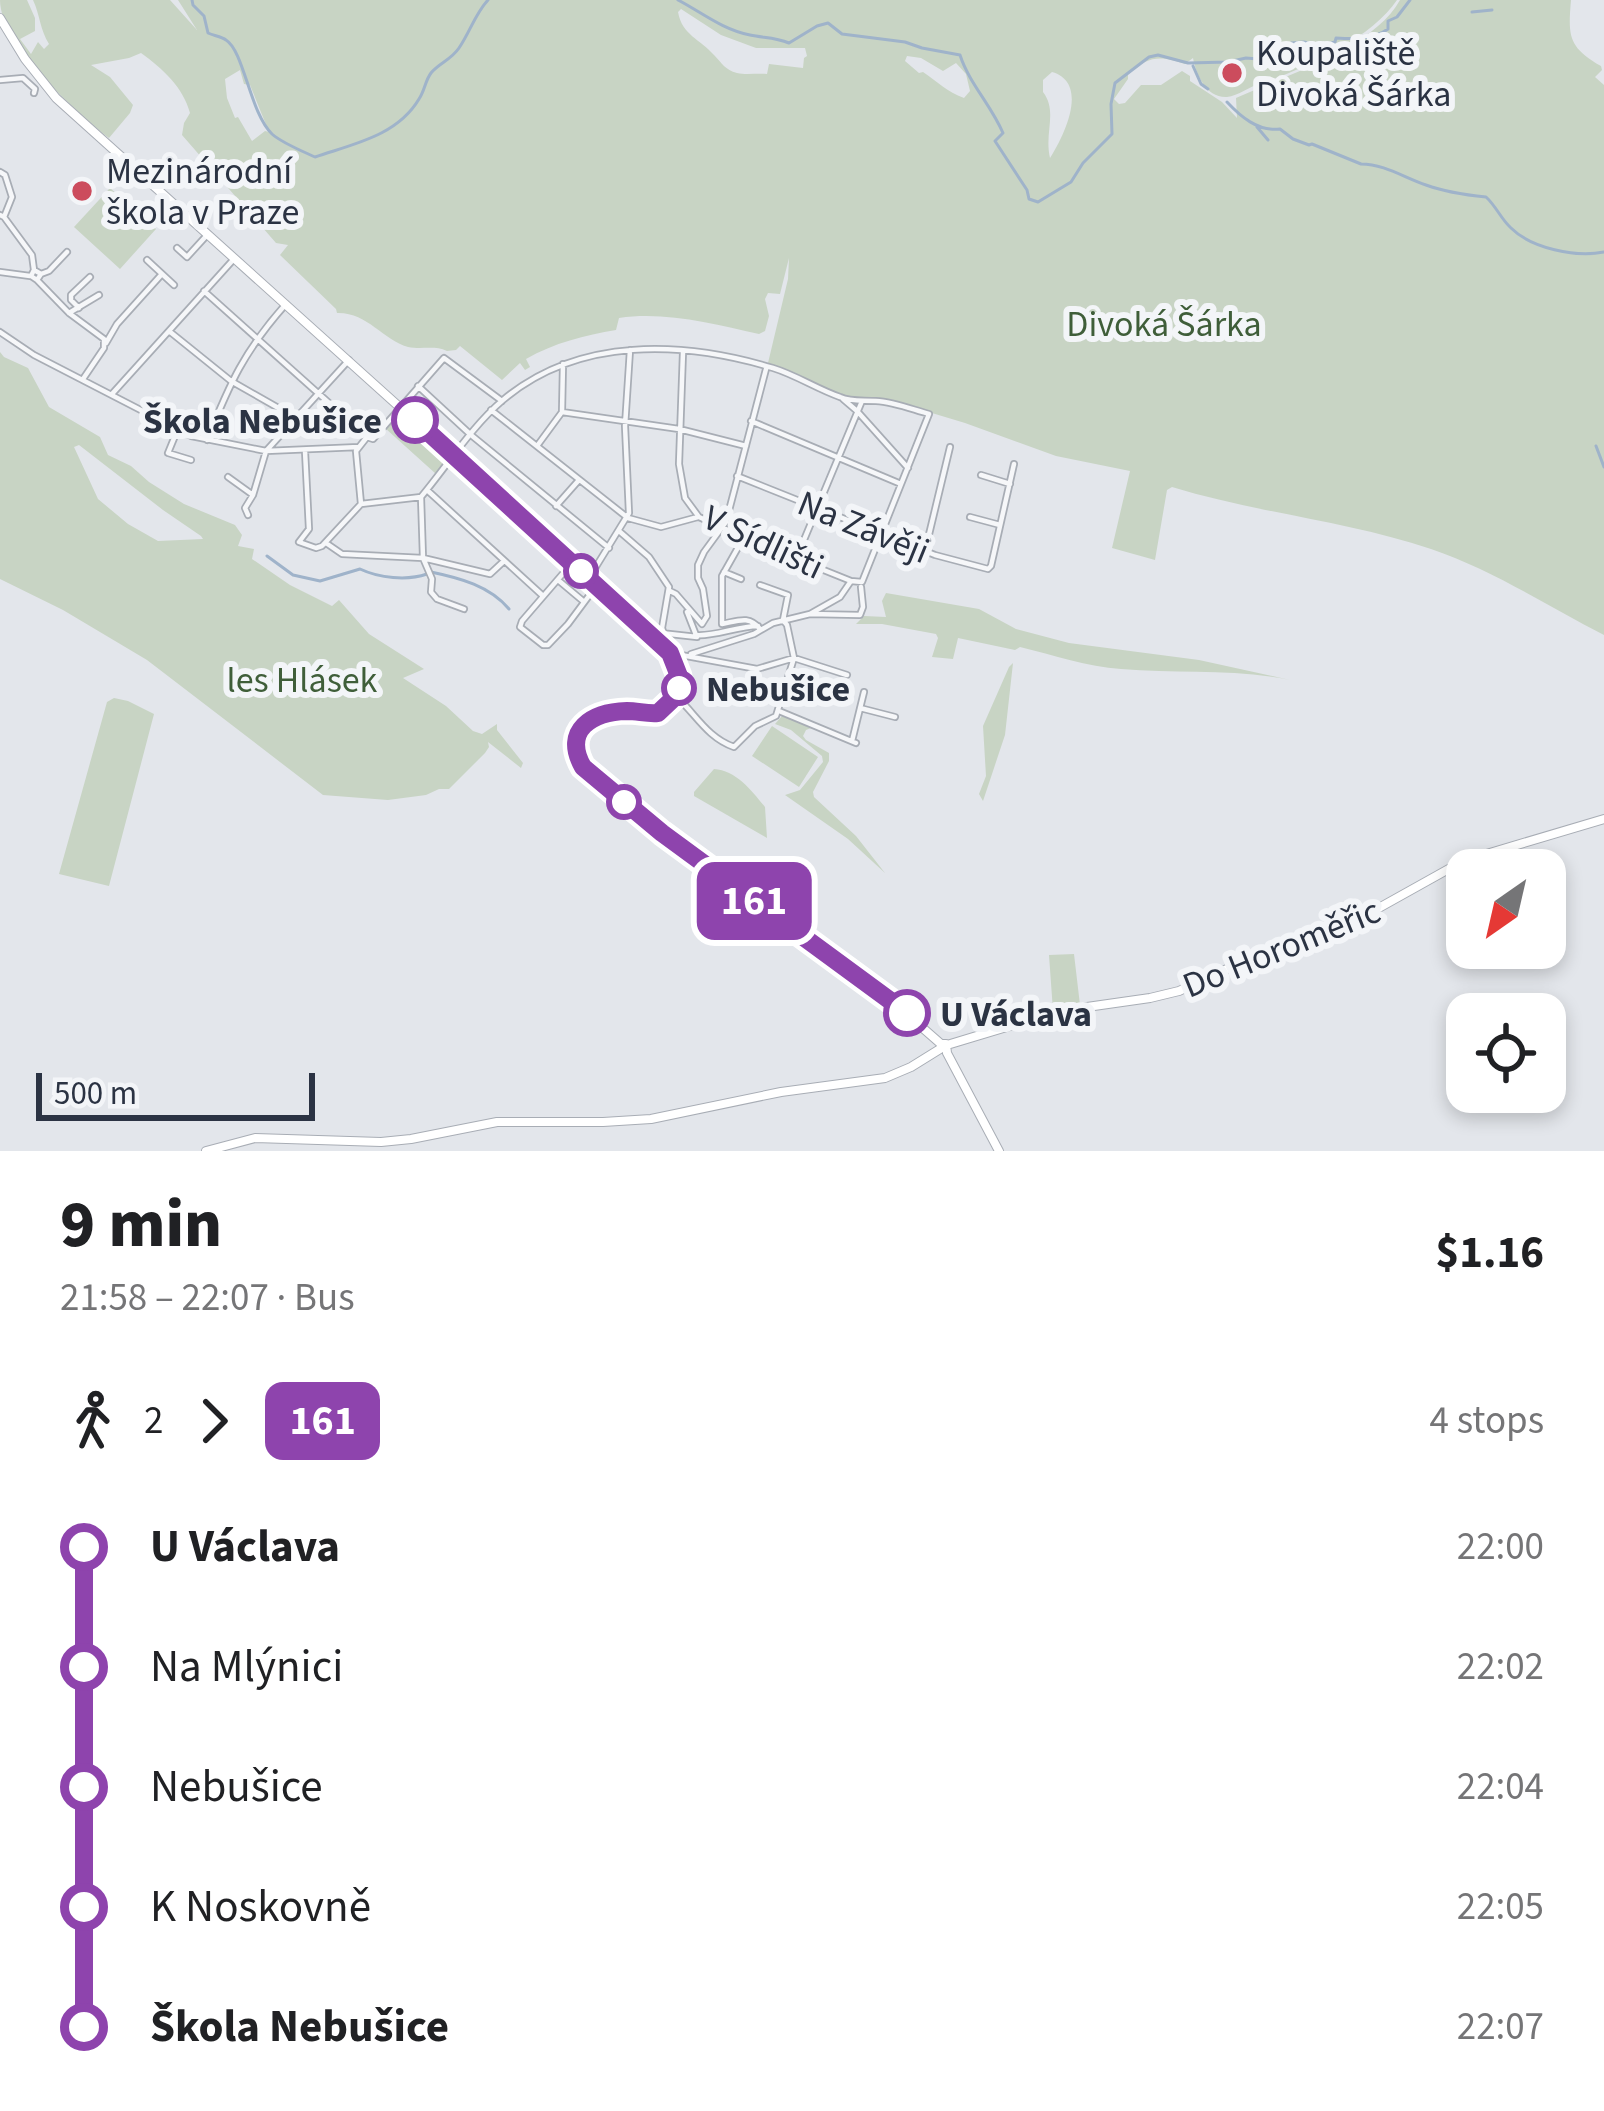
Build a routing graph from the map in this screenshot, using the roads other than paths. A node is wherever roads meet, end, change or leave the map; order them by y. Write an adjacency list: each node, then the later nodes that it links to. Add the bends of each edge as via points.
1 (0, 17): 7 (street, via 56,98)
2 (1, 68): 3 (street)
3 (2, 79): 4 (street, via 23,79)
4 (34, 93)
5 (0, 172): 6 (street, via 12,197)
6 (2, 216): 14 (street, via 32,255)
7 (208, 234): 8 (street, via 187,257); 10 (street)
8 (177, 248)
9 (67, 252): 14 (street)
10 (235, 257): 17 (street); 19 (street)
11 (147, 260): 13 (street)
12 (0, 272): 14 (street)
13 (162, 274): 16 (street); 22 (street)
14 (36, 275): 21 (street)
15 (90, 277): 20 (street, via 71,295)
16 (174, 285)
17 (205, 291): 23 (street); 26 (street)
18 (99, 295): 20 (street)
19 (286, 304): 26 (street); 30 (street)
20 (79, 308): 21 (street)
21 (69, 313): 25 (street)
22 (117, 324): 25 (street); 27 (street)
23 (169, 331): 34 (street); 37 (street)
24 (0, 332): 33 (street)
25 (99, 333): 27 (street)
26 (256, 337): 34 (street); 36 (street)
27 (104, 348): 33 (street)
28 (630, 349): 29 (street); 31 (street); 46 (street)
29 (683, 351): 32 (street); 49 (street, V Sídlišti)
30 (349, 360): 36 (street); 41 (street)
31 (563, 364): 39 (street); 44 (street)
32 (766, 366): 38 (street); 47 (street)
33 (83, 379): 37 (street)
34 (230, 381): 45 (street); 52 (street)
35 (418, 386): 39 (street, via 446,357); 41 (street); 50 (street)
36 (319, 393): 45 (street); 51 (street)
37 (112, 394): 48 (street)
38 (843, 399): 40 (street); 43 (street)
39 (502, 401): 42 (street)
40 (862, 401): 43 (street); 63 (street, via 929,414)
41 (400, 406): 51 (street); 59 (street)
42 (491, 410): 50 (street); 55 (street)
43 (857, 411): 60 (street); 63 (street)
44 (562, 412): 46 (street); 55 (street)
45 (296, 418): 57 (street)
46 (626, 421): 49 (street); 79 (street)
47 (751, 422): 53 (street); 60 (street)
48 (178, 429): 52 (street); 61 (street, via 167,451)
49 (679, 429): 53 (street); 77 (street, V Sídlišti, via 680,482)
50 (471, 435): 59 (street); 74 (street)
51 (367, 437): 54 (street)
52 (207, 440): 57 (street)
53 (746, 446): 65 (street)
54 (359, 447): 58 (street); 73 (street)
55 (536, 447): 67 (street)
56 (950, 447): 87 (street)
57 (266, 451): 58 (street); 71 (street)
58 (305, 451): 85 (street, via 309,529 300,540 316,548)
59 (454, 456): 70 (street); 91 (street)
60 (838, 458): 68 (street); 75 (street)
61 (191, 460)
62 (1015, 464): 69 (street)
63 (908, 468): 68 (street)
64 (981, 475): 69 (street)
65 (737, 476): 75 (street, Na Závěji); 81 (street)
66 (228, 477): 71 (street)
67 (579, 480): 74 (street); 79 (street)
68 (901, 484): 83 (street)
69 (1010, 484): 80 (street)
70 (427, 490): 72 (street); 90 (street)
71 (253, 495): 76 (street)
72 (421, 497): 73 (street); 88 (street)
73 (361, 504): 85 (street)
74 (556, 506): 86 (street)
75 (818, 508): 83 (street, Na Závěji); 89 (street)
76 (248, 515)
77 (699, 517): 79 (street, via 661,527); 81 (street, V Sídlišti)
78 (970, 517): 80 (street)
79 (628, 518): 82 (street)
80 (1002, 525): 87 (street, Na Závěji, via 988,569)
81 (723, 528): 84 (street, V Sídlišti); 102 (street, via 698,565 702,624)
82 (620, 531): 86 (street); 99 (street, via 649,556)
83 (881, 533): 87 (street, Na Závěji); 95 (street, via 862,582)
84 (744, 537): 89 (street, V Sídlišti); 92 (street)
85 (326, 543): 88 (street, via 342,554)
86 (609, 548): 96 (street)
87 (923, 548)
88 (423, 558): 90 (street, via 490,574); 103 (street, via 431,592)
89 (796, 559): 95 (street, V Sídlišti)
90 (504, 561): 100 (street)
91 (572, 563): 94 (street); 96 (street)
92 (722, 572): 93 (street); 106 (street, via 722,624 747,619)
93 (741, 579)
94 (558, 580): 100 (street); 101 (street)
95 (851, 581): 104 (street)
96 (593, 582): 101 (street); 107 (street)
97 (760, 585): 105 (street, via 788,594)
98 (861, 587): 104 (street, via 860,615)
99 (670, 591): 102 (street); 108 (street)
100 (543, 596): 101 (street, via 519,626 545,645)
101 (584, 602)
102 (685, 607): 109 (street)
103 (464, 609)
104 (810, 614): 105 (street)
105 (783, 620): 106 (street); 112 (street)
106 (759, 627): 109 (street); 111 (street)
107 (650, 633): 108 (street); 110 (street)
108 (664, 633): 109 (street); 110 (street)
109 (703, 637)
110 (670, 653): 111 (street); 114 (street)
111 (686, 655): 112 (street, via 757,669); 114 (street)
112 (794, 658): 113 (street); 118 (street)
113 (848, 675)
114 (679, 676): 116 (street)
115 (864, 692): 117 (street)
116 (676, 696): 118 (street, via 711,737 734,748); 121 (street, via 658,713 618,712 583,725 574,743 583,767)
117 (860, 708): 118 (street, via 854,742); 119 (street)
118 (779, 711)
119 (895, 717)
120 (1604, 818): 121 (street, Do Horoměřic, via 1463,860 1368,914 1179,991 1036,1018)
121 (943, 1047): 122 (street, Do Horoměřic, via 885,1078 651,1119 497,1122 381,1142 255,1138); 123 (street)
122 (206, 1151)
123 (999, 1151)

